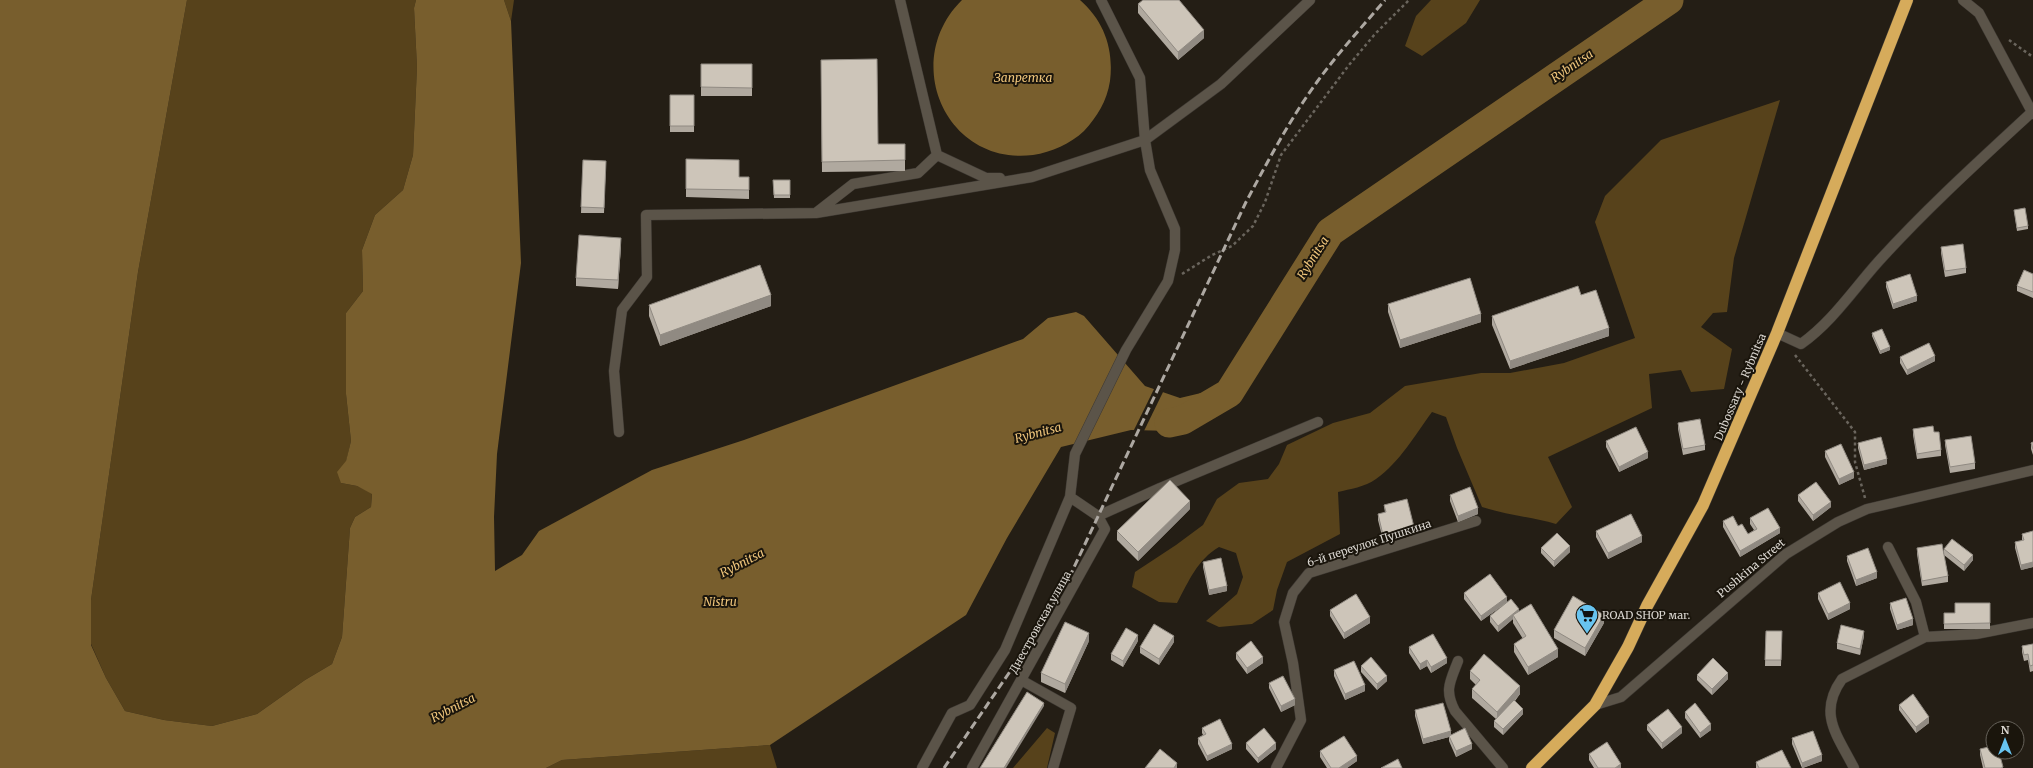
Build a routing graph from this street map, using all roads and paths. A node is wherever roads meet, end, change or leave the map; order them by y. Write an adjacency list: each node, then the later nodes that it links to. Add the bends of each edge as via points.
1 (900, 0): 9 (street)
2 (1101, 0): 8 (street, Днестровская улица, via 1140,78)
3 (1310, 0): 8 (street, via 1220,84)
4 (1409, 0): 12 (path, via 1349,65 1281,155 1265,202 1253,226 1232,246)
5 (1907, 0): 13 (highway, Dubossary - Rybnitsa)
6 (1963, 0): 7 (street, via 1979,13)
7 (2033, 113): 13 (street, via 1944,194 1878,262 1818,332 1801,344)
8 (1145, 140): 10 (street); 12 (street, Днестровская улица, via 1150,170 1175,229 1175,250)
9 (937, 155): 10 (street, via 986,178); 11 (street, via 918,173 853,184)
10 (1032, 178): 11 (street)
11 (816, 213): 16 (street, via 646,215 647,277 622,310 614,372)
12 (1168, 281): 18 (street, Днестровская улица, via 1126,350 1075,454)
13 (1777, 333): 27 (highway, Dubossary - Rybnitsa, via 1703,504)
14 (1792, 351): 19 (path, via 1855,432 1855,462)
15 (1318, 422): 20 (street)
16 (619, 432)
17 (2033, 470): 19 (street, Pushkina Street)
18 (1070, 497): 20 (street); 28 (street, Днестровская улица, via 1006,650 970,705 952,713)
19 (1867, 509): 27 (street, Pushkina Street, via 1838,522 1786,554 1621,698)
20 (1098, 516): 26 (street, Днестровская улица, via 1105,529)
21 (1476, 521): 31 (street, 6-й переулок Пушкина, via 1309,573 1293,593 1284,622 1301,720)
22 (1888, 548): 24 (street, via 1916,602)
23 (2033, 623): 24 (street, via 1976,634)
24 (1926, 636): 34 (street, via 1842,679 1834,690 1830,707 1832,729)
25 (1458, 661): 32 (street, via 1448,687 1450,701 1455,711)
26 (1021, 680): 29 (street, Днестровская улица); 30 (street, via 1071,708)
27 (1595, 705): 33 (highway, Pushkina Street)
28 (922, 768)
29 (972, 768)
30 (1053, 768)
31 (1276, 768)
32 (1503, 768)
33 (1532, 768)
34 (1854, 768)

